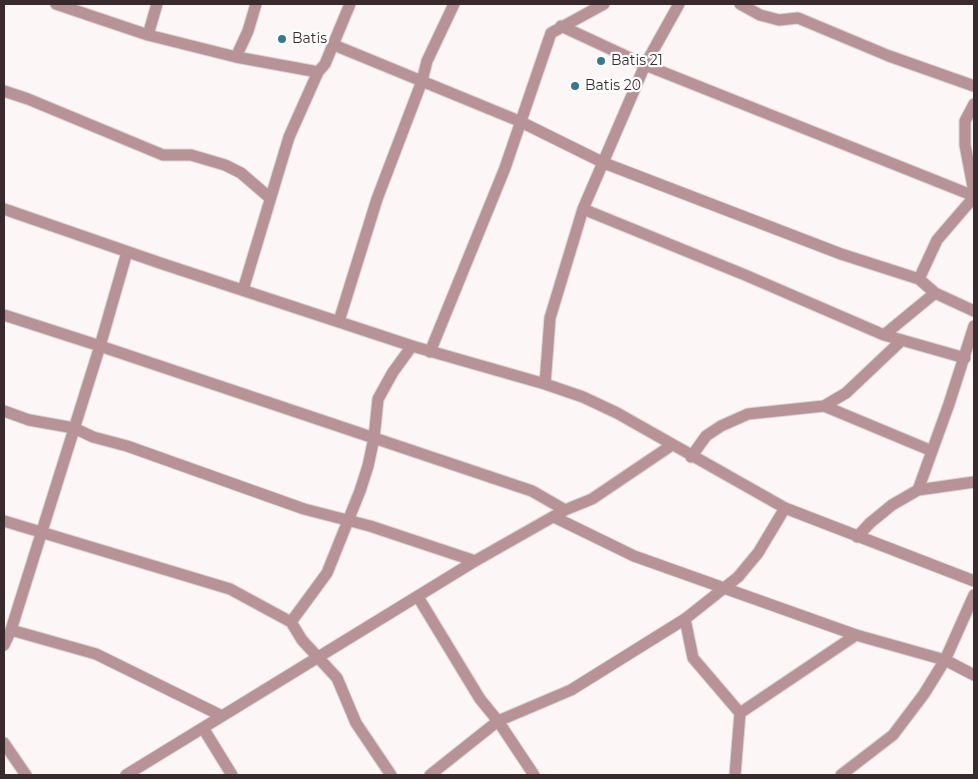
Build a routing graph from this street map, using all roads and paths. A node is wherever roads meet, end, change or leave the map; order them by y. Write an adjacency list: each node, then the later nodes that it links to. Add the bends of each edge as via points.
1 (56, 4): 10 (street)
2 (157, 4): 10 (street)
3 (256, 4): 12 (street)
4 (350, 4): 11 (street)
5 (454, 4): 15 (street, via 427,61)
6 (604, 4): 9 (street)
7 (679, 4): 13 (street)
8 (740, 4): 16 (street, via 760,15 780,20 798,18 889,56)
9 (561, 26): 13 (street); 19 (street, via 551,32)
10 (148, 35): 12 (street)
11 (334, 45): 14 (street); 15 (street)
12 (236, 57): 14 (street)
13 (645, 65): 20 (street); 22 (street)
14 (318, 72): 23 (street, via 289,137)
15 (422, 81): 19 (street); 32 (street, via 377,199)
16 (974, 86)
17 (4, 91): 23 (street, via 163,156 191,155 225,165 241,173)
18 (974, 104): 21 (street, via 966,121 965,145)
19 (519, 121): 20 (street); 38 (street, via 505,168)
20 (604, 163): 25 (street); 27 (street, via 841,254)
21 (974, 192)
22 (974, 197): 27 (street, via 937,240)
23 (270, 198): 28 (street)
24 (4, 209): 26 (street)
25 (583, 210): 34 (street); 40 (street, via 550,318)
26 (127, 252): 28 (street); 36 (street)
27 (919, 279): 29 (street)
28 (243, 290): 32 (street)
29 (935, 293): 30 (street); 34 (street)
30 (974, 311)
31 (4, 315): 36 (street)
32 (339, 321): 37 (street)
33 (974, 326): 39 (street)
34 (884, 335): 35 (street)
35 (902, 340): 39 (street); 41 (street, via 846,393)
36 (100, 346): 43 (street); 44 (street)
37 (412, 346): 38 (street); 44 (street, via 378,399)
38 (430, 352): 40 (street)
39 (965, 358): 46 (street)
40 (546, 384): 45 (street, via 617,413)
41 (824, 406): 46 (street); 47 (street, via 748,414 706,436)
42 (4, 411): 43 (street, via 29,420)
43 (74, 428): 53 (street, via 304,509); 55 (street)
44 (374, 438): 51 (street, via 532,490); 53 (street, via 360,491)
45 (672, 445): 47 (street); 51 (street, via 592,499)
46 (932, 451): 49 (street)
47 (691, 456): 50 (street)
48 (974, 482): 49 (street)
49 (918, 490): 56 (street, via 892,505)
50 (784, 508): 56 (street); 59 (street, via 758,553)
51 (565, 510): 52 (street)
52 (554, 517): 57 (street); 59 (street, via 634,556)
53 (348, 520): 57 (street); 63 (street, via 327,573)
54 (4, 521): 55 (street)
55 (40, 532): 63 (street, via 230,589); 64 (street)
56 (857, 537): 58 (street)
57 (475, 561): 61 (street)
58 (974, 581)
59 (723, 589): 62 (street); 65 (street)
60 (974, 595): 68 (street)
61 (418, 597): 67 (street); 72 (street, via 480,700)
62 (685, 619): 70 (street, via 693,658); 72 (street, via 571,690)
63 (291, 622): 67 (street, via 302,640)
64 (11, 630): 66 (street); 71 (street, via 96,654)
65 (856, 635): 68 (street); 70 (street)
66 (4, 645)
67 (318, 656): 71 (street); 78 (street, via 337,678 356,723)
68 (946, 660): 69 (street); 82 (street, via 894,735)
69 (974, 675)
70 (740, 713): 81 (street)
71 (222, 716): 73 (street)
72 (498, 721): 79 (street); 80 (street)
73 (203, 728): 76 (street); 77 (street)
74 (4, 743): 75 (street)
75 (26, 775)
76 (126, 775)
77 (232, 775)
78 (390, 775)
79 (430, 775)
80 (534, 775)
81 (735, 775)
82 (841, 775)

